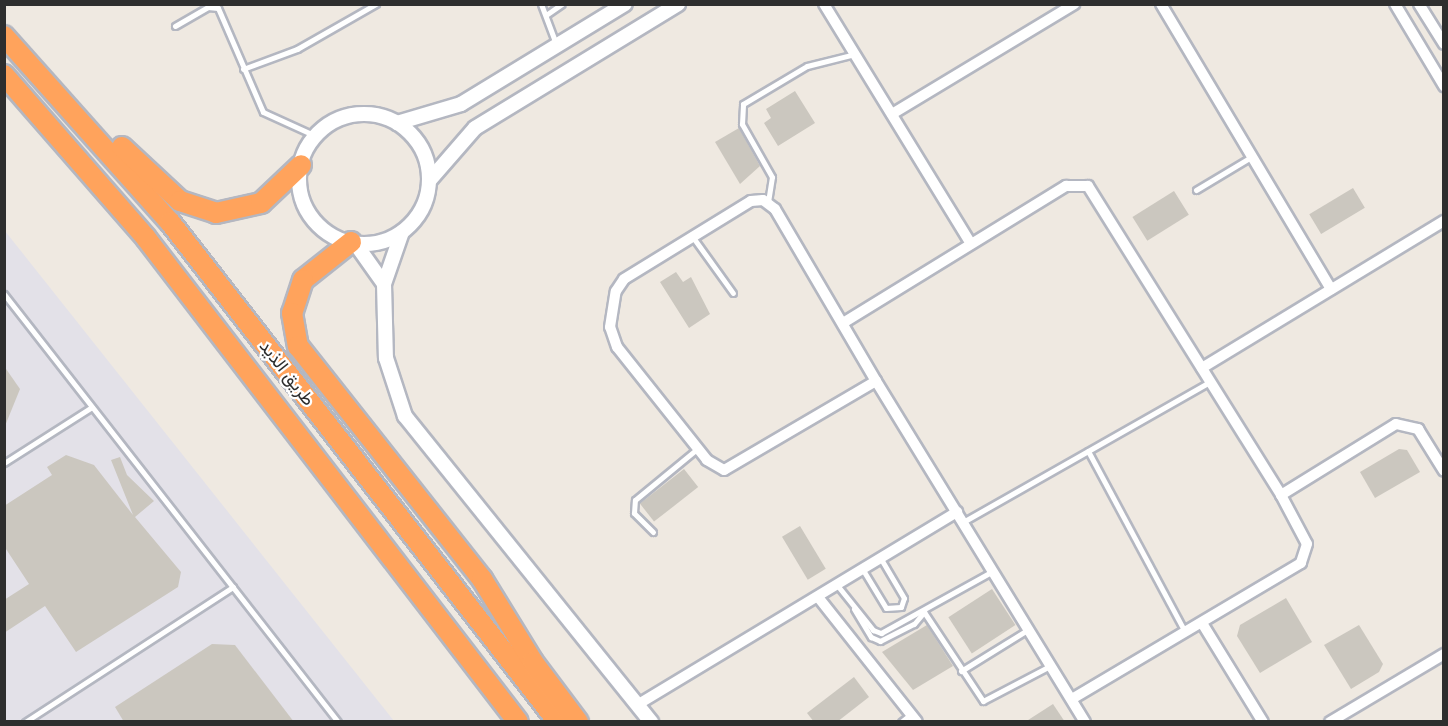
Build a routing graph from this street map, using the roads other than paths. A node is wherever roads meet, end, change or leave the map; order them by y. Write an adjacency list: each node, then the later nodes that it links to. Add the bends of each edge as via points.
1 (376, 4): 17 (lane, via 297,49)
2 (541, 4): 11 (lane)
3 (562, 4): 11 (lane)
4 (625, 4): 15 (street)
5 (678, 4): 26 (street, via 475,128 454,147)
6 (824, 4): 16 (street)
7 (1074, 4): 21 (street)
8 (1161, 4): 24 (street)
9 (1395, 4): 19 (street)
10 (1419, 4): 14 (street)
11 (546, 15): 15 (lane)
12 (174, 26): 17 (lane, via 208,7 218,8)
13 (4, 36): 20 (highway, طريق الذيد)
14 (1443, 44)
15 (557, 46): 22 (street, via 461,104)
16 (855, 54): 21 (street); 28 (lane, via 807,66 743,104 742,124 772,177)
17 (243, 69): 23 (lane, via 263,112)
18 (4, 75): 64 (highway, طريق الذيد, via 153,247)
19 (1443, 86)
20 (66, 101): 25 (highway, via 102,128 167,191 197,209 225,213 253,207); 72 (highway, طريق الذيد, via 170,222)
21 (892, 114): 33 (street)
22 (397, 123): 23 (street, via 359,115 331,123); 26 (street, via 423,152)
23 (316, 136): 25 (street)
24 (1251, 156): 27 (lane); 35 (street)
25 (301, 165): 32 (street, via 302,196 310,214 332,235)
26 (429, 181): 30 (street, via 422,210)
27 (1196, 190)
28 (768, 202): 31 (street, via 751,201); 38 (street)
29 (1443, 221): 35 (street)
30 (402, 232): 32 (street, via 384,241); 34 (street)
31 (692, 236): 36 (lane); 43 (street, via 620,282 610,332)
32 (353, 243): 34 (street); 73 (highway, via 303,280 292,313 298,346 482,579 533,663)
33 (971, 244): 38 (street); 39 (street, via 1066,186 1088,186)
34 (384, 285): 66 (street, via 386,358 405,417)
35 (1331, 289): 39 (street)
36 (733, 293)
37 (4, 294): 42 (lane)
38 (843, 323): 40 (street)
39 (1202, 368): 41 (street)
40 (876, 381): 43 (street, via 730,470 712,465); 48 (street)
41 (1210, 381): 44 (lane); 47 (street)
42 (92, 407): 45 (lane); 54 (lane)
43 (698, 448): 49 (lane, via 635,500 634,513)
44 (1088, 451): 48 (lane); 60 (lane)
45 (4, 463)
46 (1443, 471): 47 (street, via 1418,429 1396,424)
47 (1281, 495): 58 (street, via 1305,537 1305,557)
48 (960, 517): 50 (street); 52 (street)
49 (653, 532)
50 (881, 559): 51 (street); 51 (lane, via 904,598 901,607 886,608)
51 (863, 570): 53 (street)
52 (993, 571): 57 (lane); 59 (street)
53 (837, 585): 55 (street); 56 (lane)
54 (233, 587): 68 (lane); 69 (lane)
55 (818, 597): 66 (street); 67 (street)
56 (854, 609): 57 (lane, via 878,633); 57 (lane, via 871,637 880,641 914,624)
57 (924, 612): 63 (lane)
58 (1202, 623): 60 (street); 77 (street)
59 (1029, 629): 62 (street); 63 (lane)
60 (1185, 633): 65 (street)
61 (1443, 654): 78 (street)
62 (1051, 665): 63 (lane, via 987,702); 65 (street)
63 (961, 670)
64 (498, 696): 70 (highway); 71 (highway, طريق الذيد)
65 (1072, 699): 76 (street)
66 (637, 705): 74 (street)
67 (914, 718): 75 (lane)
68 (25, 722)
69 (338, 722)
70 (502, 722)
71 (518, 722)
72 (558, 722)
73 (578, 722)
74 (651, 722)
75 (902, 722)
76 (1085, 722)
77 (1263, 722)
78 (1330, 722)

